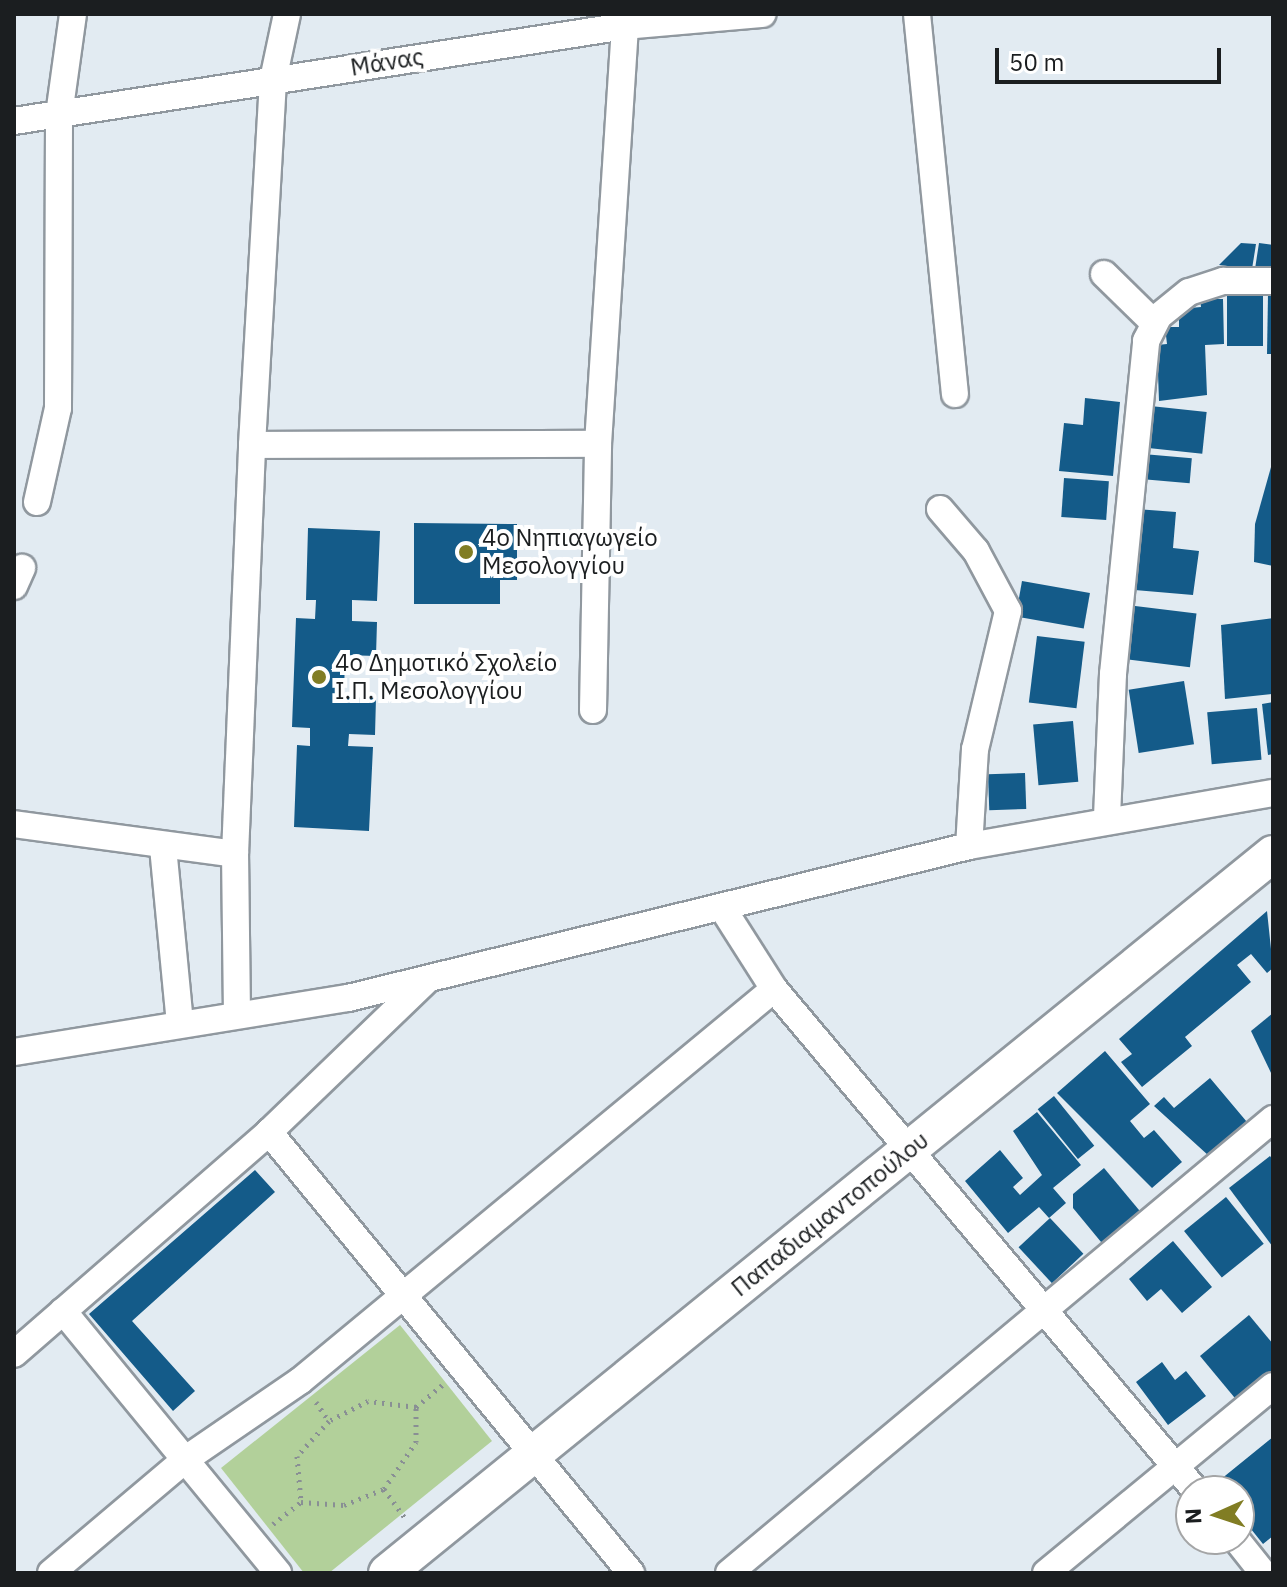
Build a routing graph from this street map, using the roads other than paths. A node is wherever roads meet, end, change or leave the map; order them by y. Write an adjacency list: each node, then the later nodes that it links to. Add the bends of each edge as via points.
1 (73, 14): 7 (street)
2 (287, 14): 6 (street)
3 (762, 14): 5 (street, Μάνας)
4 (917, 14): 12 (street)
5 (626, 20): 6 (street, Μάνας); 13 (street)
6 (273, 80): 7 (street, Μάνας); 14 (street)
7 (59, 115): 8 (street, Μάνας); 15 (street, via 58,408)
8 (14, 121)
9 (1104, 274): 11 (street)
10 (1273, 281): 11 (street, via 1200,288)
11 (1154, 323): 19 (street, via 1138,402)
12 (955, 394)
13 (598, 444): 14 (street); 17 (street)
14 (252, 445): 23 (street)
15 (37, 502)
16 (940, 509): 21 (street, via 976,551 1008,611 975,749)
17 (593, 710)
18 (1273, 793): 19 (street)
19 (1107, 817): 21 (street)
20 (14, 824): 22 (street)
21 (969, 846): 25 (street)
22 (163, 847): 23 (street); 29 (street)
23 (235, 854): 28 (street)
24 (1273, 854): 33 (main road, Παπαδιαμαντοπούλου)
25 (723, 909): 26 (street); 27 (street)
26 (425, 982): 28 (street); 32 (street)
27 (774, 989): 33 (street); 34 (street)
28 (237, 1015): 29 (street)
29 (180, 1024): 30 (street)
30 (14, 1052)
31 (1273, 1119): 36 (street)
32 (269, 1132): 34 (street); 35 (street)
33 (908, 1151): 36 (street); 39 (main road, Παπαδιαμαντοπούλου)
34 (404, 1290): 39 (street); 40 (street, via 300,1381)
35 (63, 1311): 37 (street); 40 (street)
36 (1042, 1312): 41 (street); 48 (street)
37 (14, 1354)
38 (1273, 1386): 41 (street)
39 (532, 1456): 46 (main road, Παπαδιαμαντοπούλου); 47 (street)
40 (186, 1459): 44 (street); 45 (street)
41 (1175, 1465): 42 (street); 49 (street)
42 (1183, 1475)
43 (1249, 1555): 50 (street)
44 (51, 1573)
45 (278, 1573)
46 (387, 1573)
47 (631, 1573)
48 (729, 1573)
49 (1046, 1573)
50 (1263, 1573)

